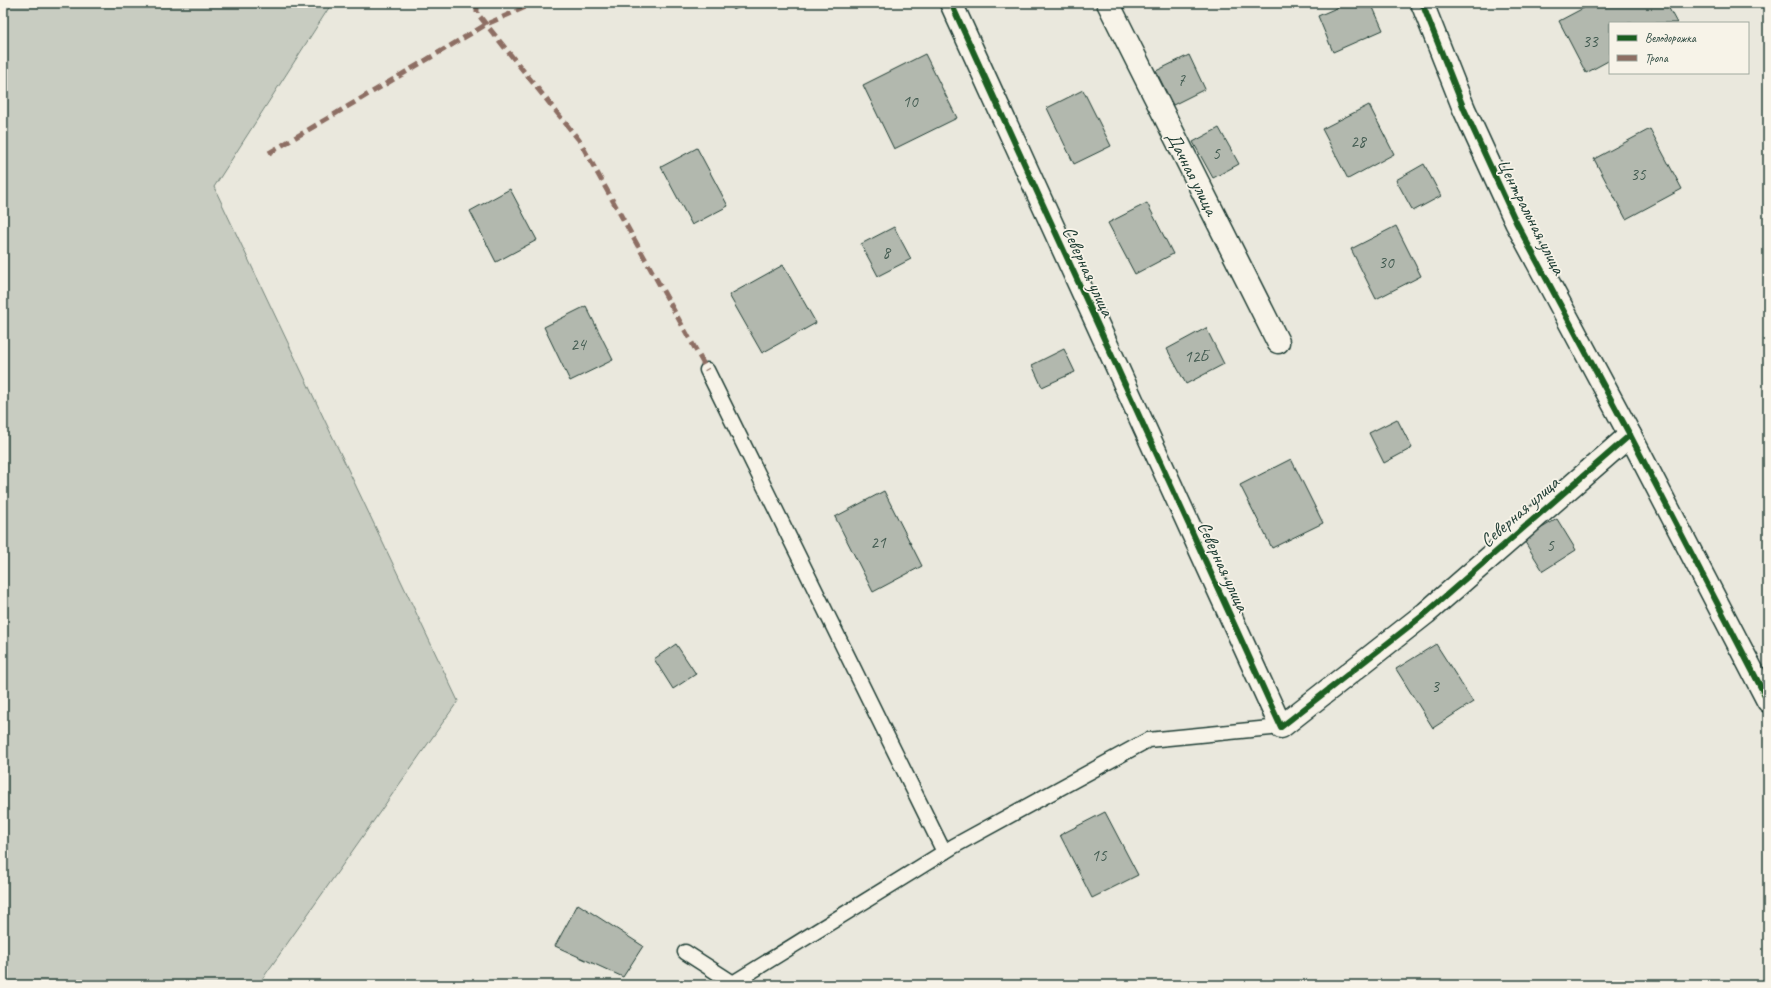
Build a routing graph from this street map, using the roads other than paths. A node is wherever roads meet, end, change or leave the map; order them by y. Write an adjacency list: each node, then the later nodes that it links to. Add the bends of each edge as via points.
1 (951, 3): 8 (street, Северная улица)
2 (1108, 3): 4 (street, Дачная улица)
3 (1422, 3): 6 (street, Центральная улица, via 1464,109 1516,222)
4 (1278, 342)
5 (707, 370): 9 (lane)
6 (1630, 435): 7 (street, Центральная улица); 8 (street, Северная улица, via 1426,613)
7 (1768, 701)
8 (1281, 727): 9 (lane, via 1148,740)
9 (944, 852): 10 (lane, via 732,982)
10 (685, 952)

